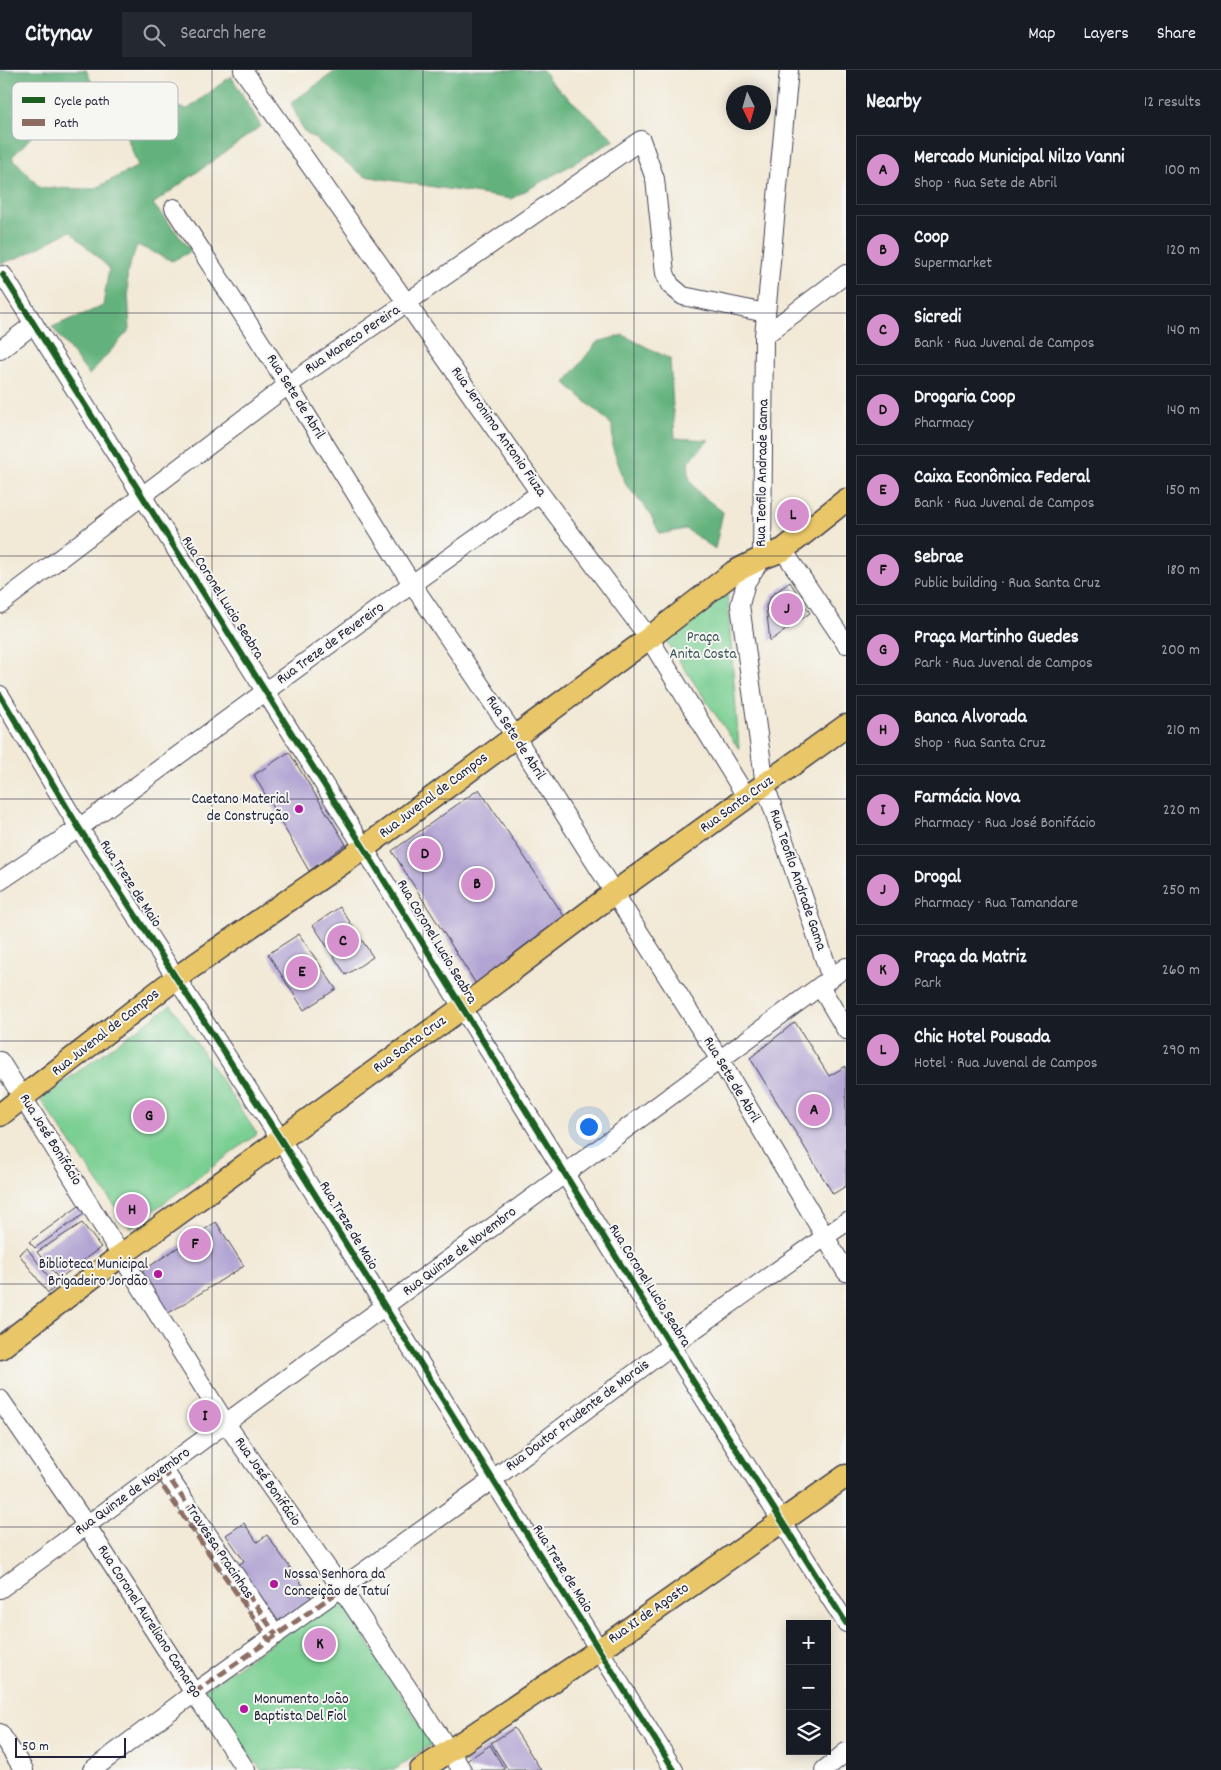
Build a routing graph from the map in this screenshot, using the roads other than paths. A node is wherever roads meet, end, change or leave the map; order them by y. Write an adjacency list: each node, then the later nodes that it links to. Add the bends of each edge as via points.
1 (243, 70): 6 (street, Rua Jeronimo Antonio Fiuza)
2 (789, 70): 7 (street, Rua Teofilo Andrade Gama)
3 (174, 208): 11 (street, Rua Sete de Abril)
4 (846, 274): 9 (street)
5 (2, 275): 8 (street, Rua Coronel Lucio Seabra)
6 (407, 303): 7 (street, Rua Maneco Pereira, via 641,140 655,179 665,273 670,285 683,296); 11 (street, Rua Maneco Pereira); 12 (street, Rua Jeronimo Antonio Fiuza)
7 (766, 313): 9 (street, Rua Teofilo Andrade Gama)
8 (34, 324): 10 (street); 13 (street, Rua Coronel Lucio Seabra)
9 (764, 336): 16 (street, Rua Teofilo Andrade Gama)
10 (0, 350)
11 (288, 385): 13 (street, Rua Maneco Pereira); 17 (street, Rua Sete de Abril)
12 (540, 493): 17 (street, Rua Treze de Fevereiro); 19 (street, Rua Jeronimo Antonio Fiuza)
13 (143, 494): 18 (street, Rua Maneco Pereira); 21 (street, Rua Coronel Lucio Seabra)
14 (846, 500): 15 (main road, Rua Juvenal de Campos)
15 (783, 550): 16 (main road, Rua Juvenal de Campos); 20 (street)
16 (762, 558): 19 (main road, Rua Juvenal de Campos, via 734,572); 25 (street, Rua Teofilo Andrade Gama, via 746,582 740,605)
17 (412, 584): 21 (street, Rua Treze de Fevereiro); 24 (street, Rua Sete de Abril)
18 (0, 604)
19 (649, 638): 24 (main road, Rua Juvenal de Campos); 25 (street, Rua Jeronimo Antonio Fiuza)
20 (846, 644)
21 (265, 692): 26 (street, Rua Treze de Fevereiro); 27 (street, Rua Coronel Lucio Seabra)
22 (0, 695): 26 (street, Rua Treze de Maio)
23 (846, 726): 25 (main road, Rua Santa Cruz)
24 (515, 736): 27 (main road, Rua Juvenal de Campos); 29 (street, Rua Sete de Abril)
25 (756, 792): 29 (main road, Rua Santa Cruz); 32 (street, Rua Teofilo Andrade Gama)
26 (79, 828): 28 (street, Rua Treze de Fevereiro); 31 (street, Rua Treze de Maio)
27 (364, 848): 31 (main road, Rua Juvenal de Campos); 33 (street, Rua Coronel Lucio Seabra)
28 (0, 881)
29 (614, 893): 33 (main road, Rua Santa Cruz); 35 (street, Rua Sete de Abril)
30 (846, 967): 32 (street, Rua Quinze de Novembro)
31 (176, 978): 37 (main road, Rua Juvenal de Campos); 39 (street, Rua Treze de Maio)
32 (826, 982): 34 (street, Rua Teofilo Andrade Gama); 35 (street, Rua Quinze de Novembro)
33 (462, 1008): 39 (main road, Rua Santa Cruz); 40 (street, Rua Coronel Lucio Seabra)
34 (846, 1030)
35 (720, 1060): 40 (street, Rua Quinze de Novembro); 42 (street, Rua Sete de Abril)
36 (0, 1061): 37 (street, Rua José Bonifácio)
37 (24, 1097): 38 (main road, Rua Juvenal de Campos); 43 (street, Rua José Bonifácio)
38 (0, 1115)
39 (281, 1140): 43 (main road, Rua Santa Cruz); 45 (street, Rua Treze de Maio)
40 (565, 1174): 45 (street, Rua Quinze de Novembro); 46 (street, Rua Coronel Lucio Seabra)
41 (846, 1222): 42 (street, Rua Doutor Prudente de Morais)
42 (825, 1237): 44 (street, Rua Sete de Abril); 46 (street, Rua Doutor Prudente de Morais)
43 (120, 1256): 47 (main road, Rua Santa Cruz); 49 (street, Rua José Bonifácio)
44 (846, 1272)
45 (384, 1308): 49 (street, Rua Quinze de Novembro); 52 (street, Rua Treze de Maio)
46 (671, 1346): 52 (street, Rua Doutor Prudente de Morais); 53 (street, Rua Coronel Lucio Seabra)
47 (0, 1348)
48 (0, 1399): 54 (street, Rua Coronel Aureliano Camargo)
49 (225, 1422): 50 (street, Rua Quinze de Novembro); 55 (street, Rua José Bonifácio)
50 (159, 1472): 54 (street, Rua Quinze de Novembro); 58 (street, Travessa Pracinhas)
51 (846, 1476): 53 (main road, Rua XI de Agosto)
52 (492, 1480): 55 (street, Rua Doutor Prudente de Morais); 59 (street, Rua Treze de Maio)
53 (782, 1520): 57 (street, Rua Coronel Lucio Seabra); 59 (main road, Rua XI de Agosto)
54 (87, 1526): 56 (street, Rua Quinze de Novembro); 60 (street, Rua Coronel Aureliano Camargo)
55 (342, 1589): 58 (street, Rua Doutor Prudente de Morais); 62 (street, Rua José Bonifácio)
56 (0, 1590)
57 (846, 1623)
58 (273, 1638): 60 (street, Rua Doutor Prudente de Morais)
59 (599, 1650): 62 (main road, Rua XI de Agosto); 69 (street, Rua Treze de Maio)
60 (194, 1693): 65 (street, Rua Doutor Prudente de Morais); 66 (street, Rua Coronel Aureliano Camargo)
61 (0, 1733): 64 (street)
62 (450, 1750): 67 (main road, Rua XI de Agosto); 68 (street, Rua José Bonifácio)
63 (846, 1752): 70 (street)
64 (24, 1770)
65 (92, 1770)
66 (246, 1770)
67 (421, 1770)
68 (462, 1770)
69 (674, 1770)
70 (824, 1770)

